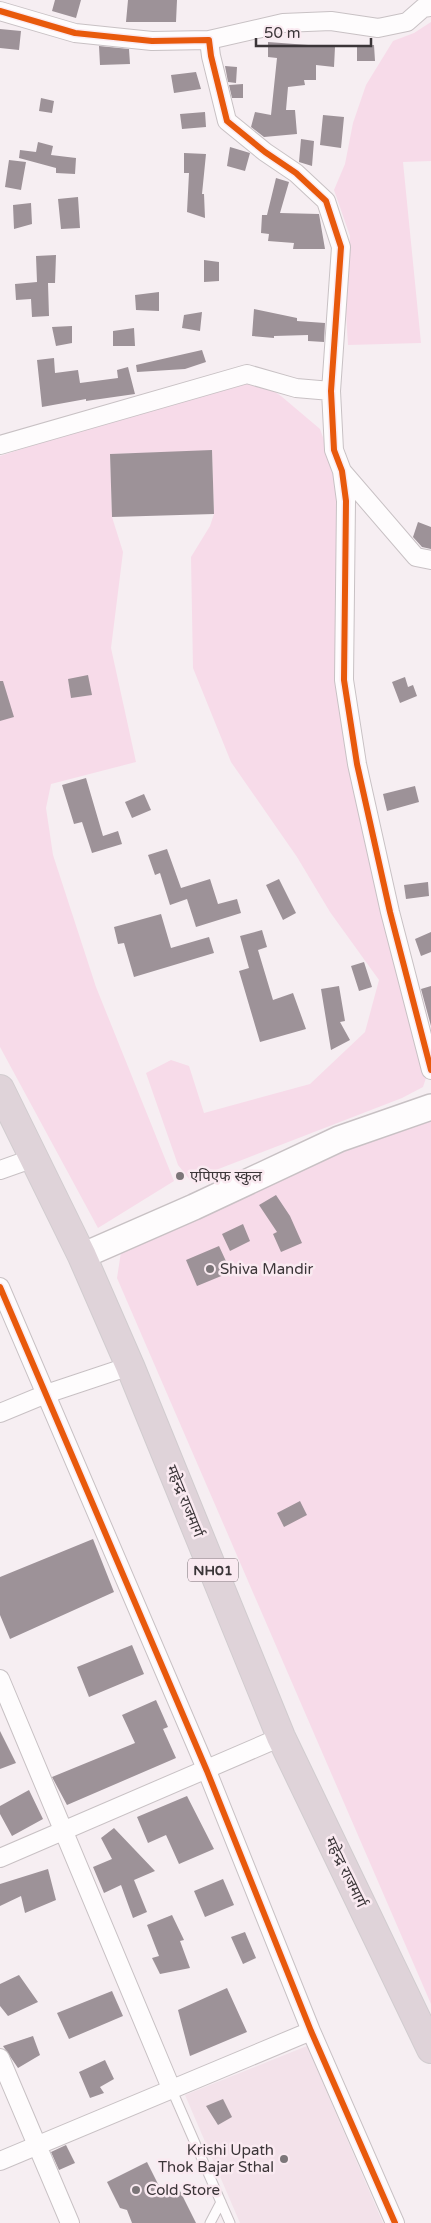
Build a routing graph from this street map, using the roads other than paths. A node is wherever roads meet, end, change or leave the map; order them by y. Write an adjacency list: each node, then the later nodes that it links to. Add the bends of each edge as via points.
1 (3, 0): 2 (street)
2 (0, 7)
3 (431, 7): 5 (street, via 423,8 407,22 378,28 331,21 283,22)
4 (0, 12): 5 (street, via 75,32 152,41)
5 (209, 40): 6 (street, via 227,121 296,173 326,201 341,247)
6 (331, 391): 7 (street, via 296,388 247,374); 8 (street, via 334,450)
7 (0, 445)
8 (342, 472): 9 (street, via 416,557); 10 (street, via 346,501 344,680 357,764 390,912)
9 (431, 560)
10 (431, 1070)
11 (0, 1090): 13 (highway, महेन्द्र राजमार्ग / NH01)
12 (431, 1107): 15 (street, via 339,1139)
13 (34, 1158): 14 (street); 15 (highway, महेन्द्र राजमार्ग / NH01)
14 (0, 1170)
15 (82, 1256): 17 (highway, महेन्द्र राजमार्ग / NH01)
16 (0, 1287): 18 (street)
17 (130, 1366): 18 (street); 21 (highway, महेन्द्र राजमार्ग / NH01)
18 (46, 1394): 19 (street); 22 (street)
19 (0, 1413)
20 (0, 1679): 23 (street)
21 (281, 1737): 22 (street); 26 (highway, महेन्द्र राजमार्ग / NH01)
22 (206, 1771): 23 (street); 25 (street)
23 (64, 1829): 24 (street); 28 (street)
24 (0, 1858)
25 (311, 2031): 28 (street); 35 (street)
26 (431, 2049)
27 (0, 2058): 29 (street)
28 (171, 2088): 29 (street); 31 (lane)
29 (37, 2145): 30 (street); 32 (street)
30 (0, 2161)
31 (222, 2202): 33 (lane); 34 (lane)
32 (70, 2223)
33 (210, 2223)
34 (230, 2223)
35 (395, 2223)

